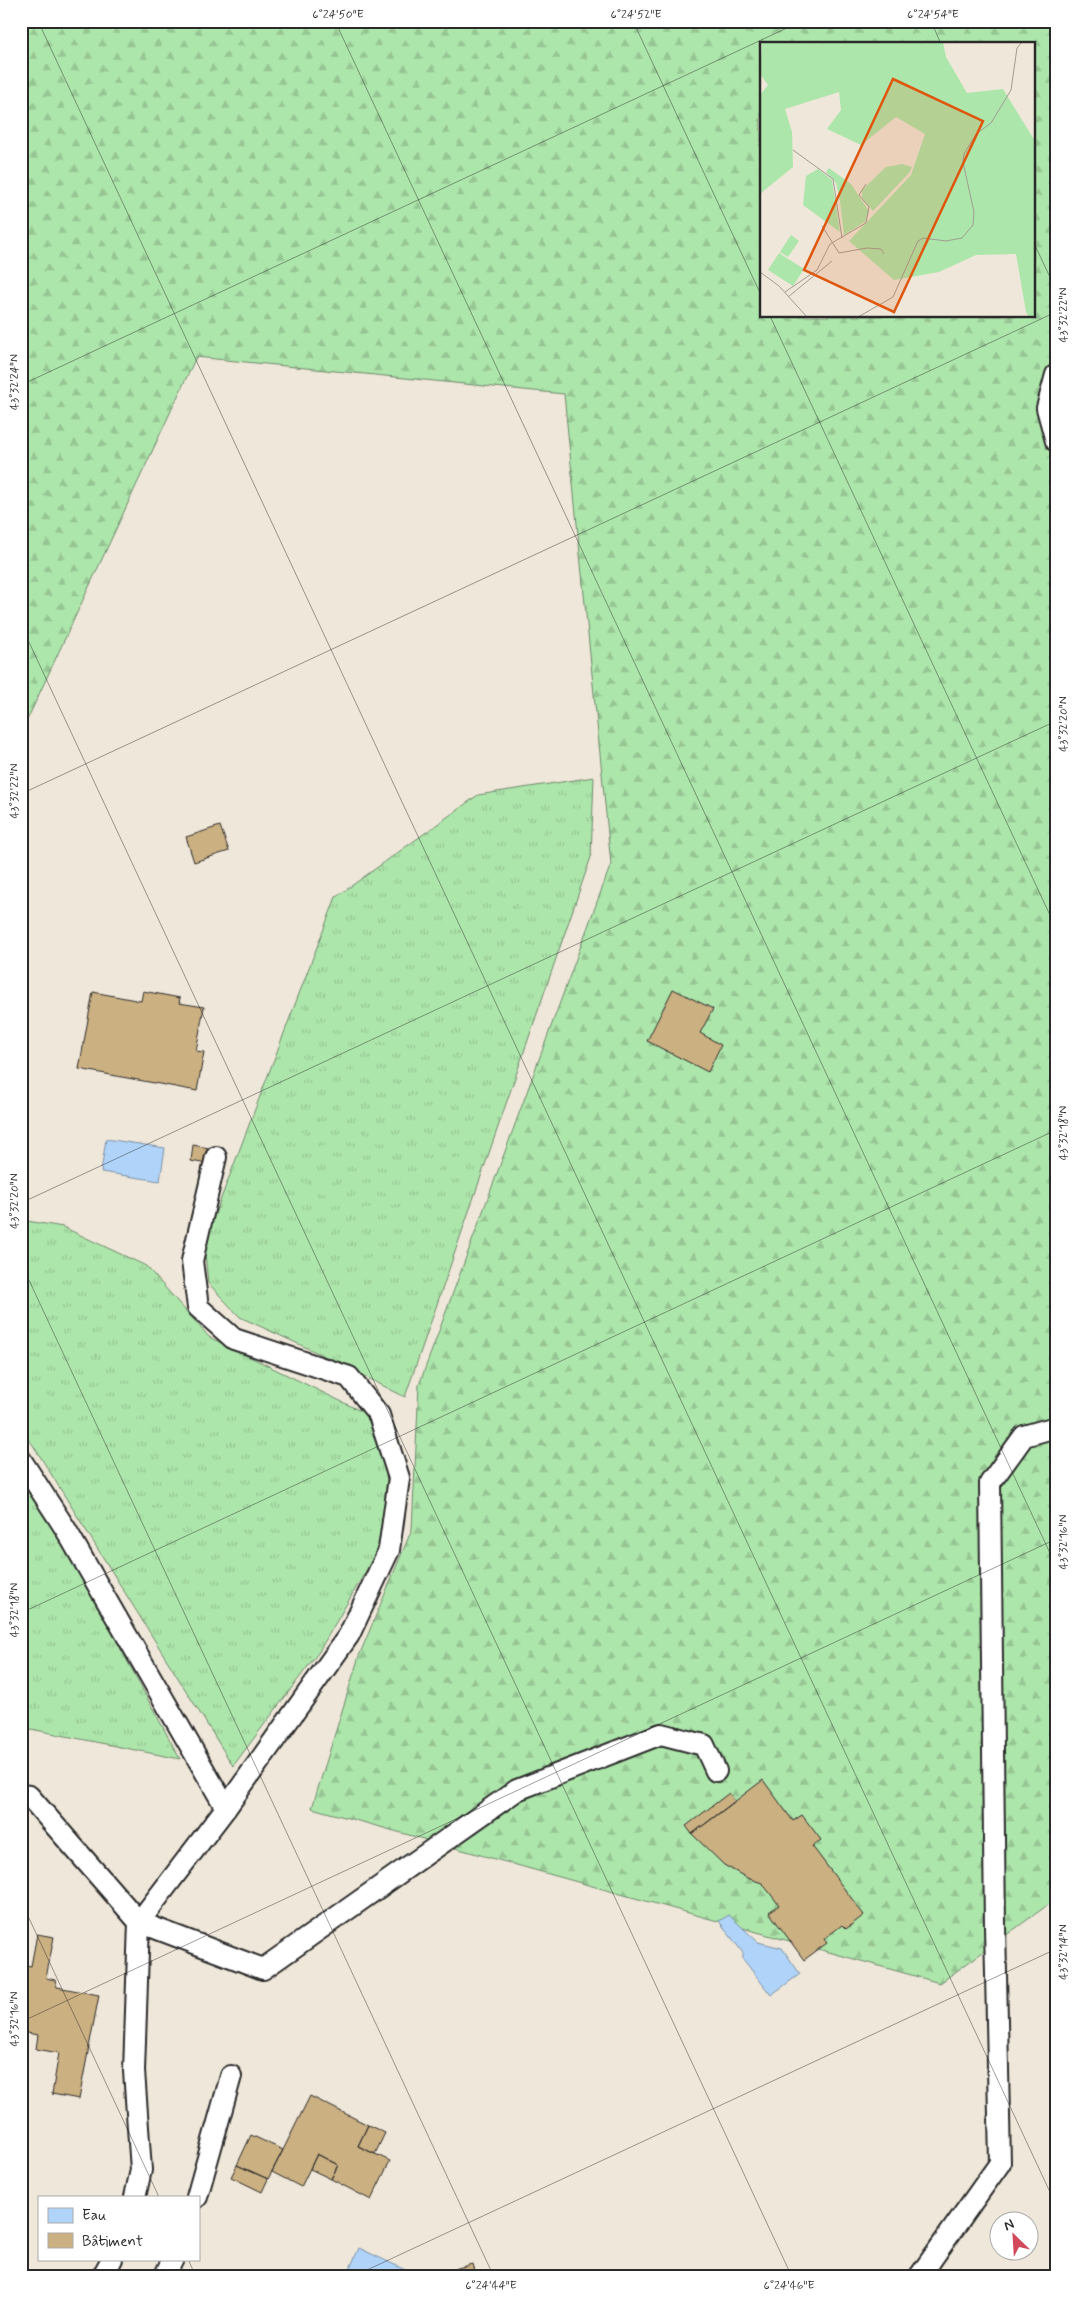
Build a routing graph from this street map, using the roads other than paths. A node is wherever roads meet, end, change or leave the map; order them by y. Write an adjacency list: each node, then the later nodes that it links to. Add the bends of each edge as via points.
1 (1056, 375): 2 (lane, via 1047,408)
2 (1056, 441)
3 (216, 1157): 8 (lane, via 192,1261 198,1307 234,1339 349,1377 378,1415 400,1478 389,1550 349,1635)
4 (1056, 1426): 17 (lane, via 1024,1436 990,1483 1000,2163)
5 (21, 1460): 8 (lane, via 65,1528)
6 (716, 1771): 9 (lane, via 704,1745 661,1734 518,1790 263,1969)
7 (21, 1795): 9 (lane, via 29,1796)
8 (226, 1808): 9 (lane)
9 (139, 1922): 11 (lane, via 134,2071 141,2170)
10 (231, 2076): 12 (lane)
11 (135, 2196)
12 (197, 2196)
13 (111, 2260): 15 (lane)
14 (172, 2260): 16 (lane)
15 (102, 2277)
16 (164, 2277)
17 (919, 2277)

